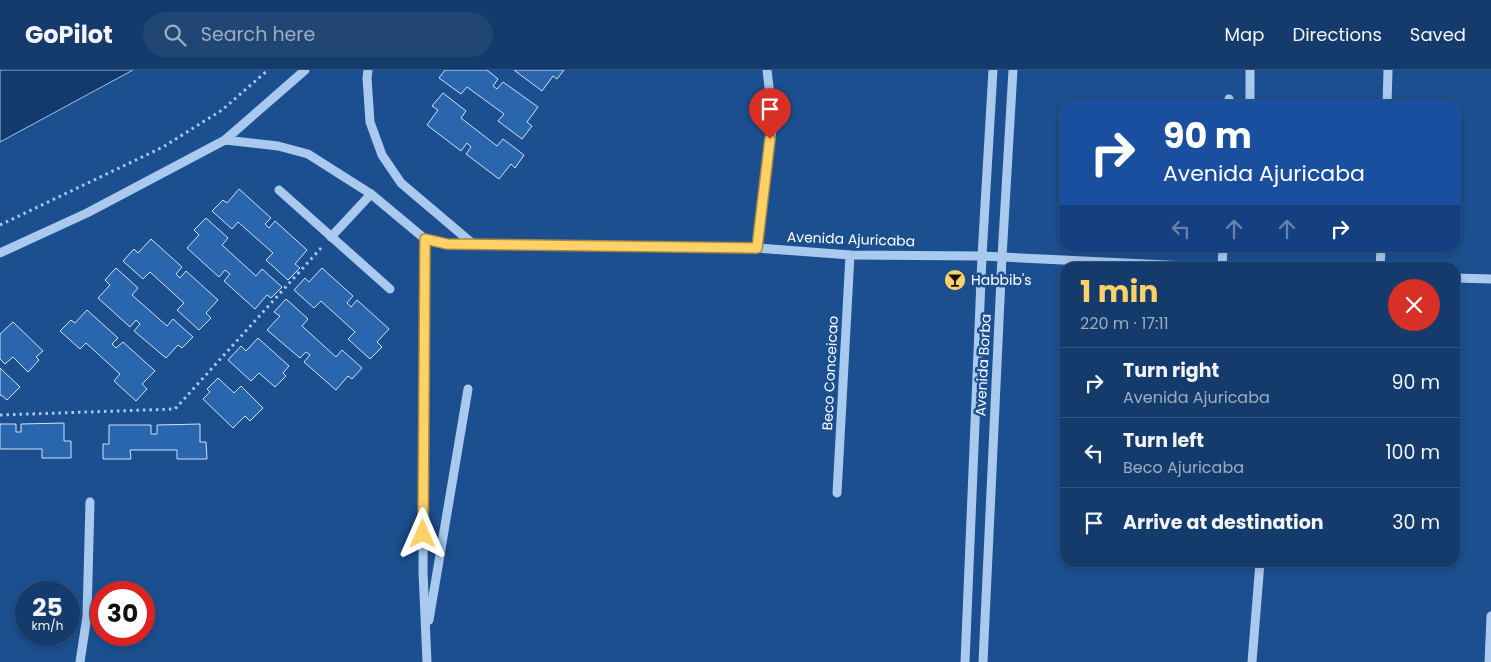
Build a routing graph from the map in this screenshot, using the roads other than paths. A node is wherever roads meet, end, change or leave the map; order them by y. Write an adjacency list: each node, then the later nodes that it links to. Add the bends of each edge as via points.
1 (306, 70): 10 (street)
2 (368, 70): 15 (street, via 370,122 382,155 401,183)
3 (767, 70): 16 (street, via 773,121)
4 (993, 70): 19 (street, Avenida Borba)
5 (1012, 70): 20 (street, Avenida Borba)
6 (1250, 70): 8 (street)
7 (1388, 70): 9 (street)
8 (1250, 100)
9 (1387, 100)
10 (225, 140): 12 (street, Avenida Ajuricaba, via 278,146 308,154); 17 (street, via 87,213)
11 (279, 190): 13 (street)
12 (371, 194): 13 (street); 14 (street, Avenida Ajuricaba)
13 (331, 237): 24 (street)
14 (425, 239): 15 (street, Avenida Ajuricaba, via 447,244); 30 (street, via 423,572)
15 (474, 244): 16 (street, Avenida Ajuricaba)
16 (757, 248): 18 (street, Avenida Ajuricaba)
17 (0, 253)
18 (850, 255): 19 (street, Avenida Ajuricaba); 26 (street, Beco Conceicao)
19 (982, 256): 20 (street, Avenida Ajuricaba); 33 (street, Avenida Borba)
20 (1002, 258): 21 (street, Avenida Ajuricaba); 34 (street, Avenida Borba)
21 (1100, 262)
22 (1460, 278): 23 (street)
23 (1491, 279)
24 (390, 289)
25 (468, 389): 30 (street)
26 (837, 493)
27 (90, 502): 31 (street, via 87,616)
28 (1260, 567): 35 (street)
29 (1491, 616): 36 (street)
30 (427, 635): 32 (street)
31 (80, 662)
32 (427, 662)
33 (965, 662)
34 (983, 662)
35 (1252, 662)
36 (1489, 662)

